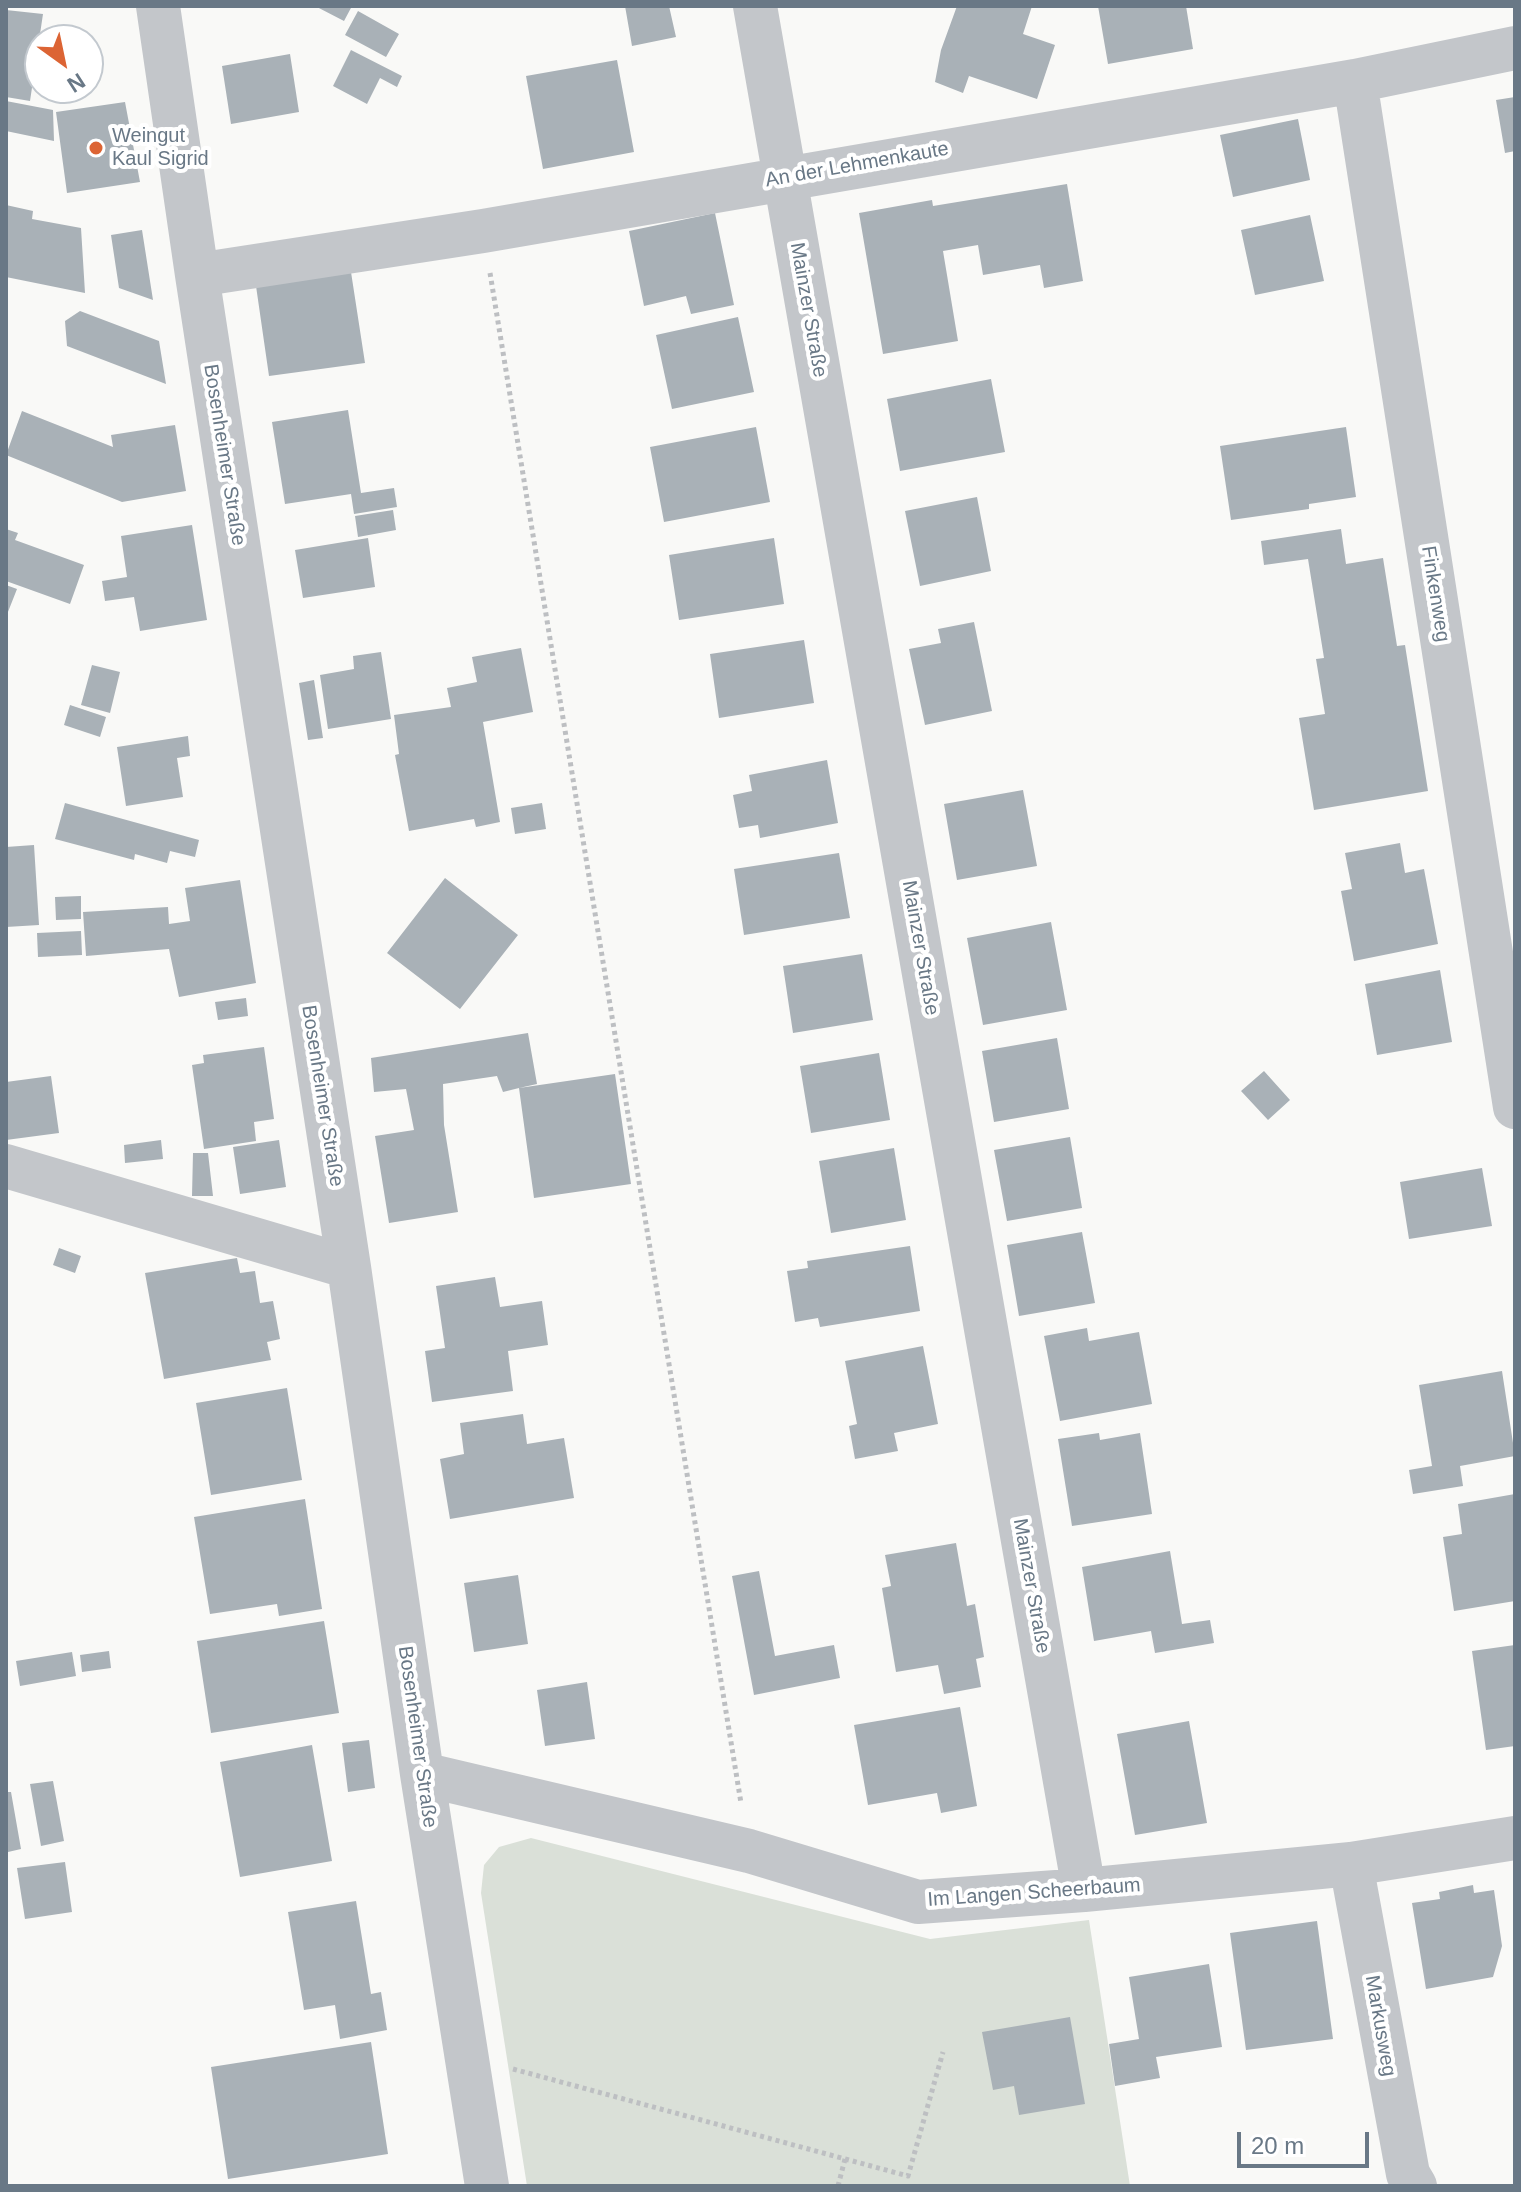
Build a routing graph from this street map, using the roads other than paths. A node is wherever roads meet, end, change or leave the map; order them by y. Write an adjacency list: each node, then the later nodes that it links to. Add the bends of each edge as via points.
1 (158, 6): 6 (street, Bosenheimer Straße)
2 (755, 6): 5 (street, Mainzer Straße)
3 (1515, 48): 4 (street, An der Lehmenkaute)
4 (1355, 81): 5 (street, An der Lehmenkaute); 7 (street, Finkenweg)
5 (785, 177): 6 (street, An der Lehmenkaute); 13 (street, Mainzer Straße)
6 (197, 275): 9 (street, Bosenheimer Straße)
7 (1515, 1107)
8 (6, 1166): 9 (street)
9 (349, 1267): 10 (street, Bosenheimer Straße)
10 (422, 1774): 13 (street, Im Langen Scheerbaum, via 749,1851 918,1902); 14 (street, Bosenheimer Straße)
11 (1515, 1838): 12 (street, Im Langen Scheerbaum)
12 (1351, 1864): 13 (street, Im Langen Scheerbaum); 15 (street, Markusweg, via 1408,2174)
13 (1084, 1890)
14 (487, 2186)
15 (1415, 2186)

